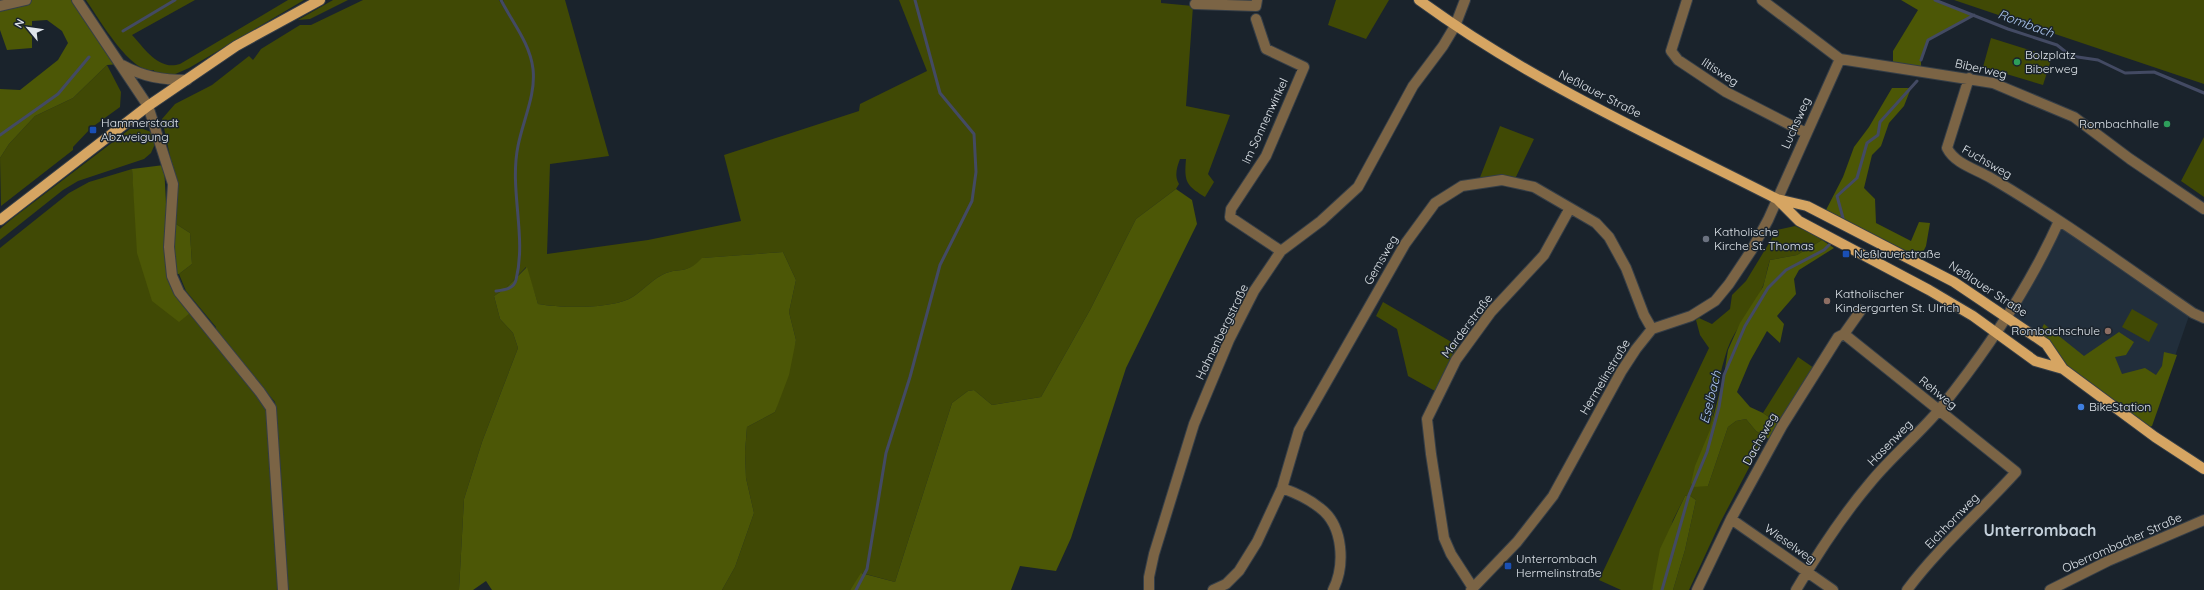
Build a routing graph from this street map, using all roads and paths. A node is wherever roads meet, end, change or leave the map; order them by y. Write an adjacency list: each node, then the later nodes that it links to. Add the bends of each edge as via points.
1 (26, 0): 10 (street)
2 (77, 0): 14 (street)
3 (320, 0): 16 (main road, via 236,46)
4 (1257, 0): 9 (street, via 1256,6)
5 (1419, 0): 12 (main road, Neßlauer Straße)
6 (1465, 0): 12 (street, Hahnenbergstraße)
7 (1687, 0): 18 (street, Iltisweg, via 1671,51 1678,60 1726,92)
8 (1762, 0): 13 (street, Biberweg)
9 (1195, 4)
10 (0, 6)
11 (1256, 19): 24 (street, Im Sonnenwinkel, via 1266,49 1304,67 1266,156 1232,209 1230,217)
12 (1455, 26): 19 (main road, Neßlauer Straße, via 1531,73); 24 (street, Hahnenbergstraße, via 1413,86 1358,187)
13 (1840, 59): 15 (street, Biberweg); 18 (street, Luchsweg)
14 (120, 64): 16 (street, via 147,77); 17 (street)
15 (1969, 78): 21 (street, Biberweg, via 1993,83 2074,116 2130,160); 23 (street, Fuchsweg, via 1947,148 1951,157 1991,178)
16 (187, 80): 17 (main road)
17 (148, 106): 22 (main road); 40 (street, via 173,184 169,247 172,276 192,311 271,408)
18 (1806, 133): 19 (street, Luchsweg)
19 (1776, 199): 26 (main road, Neßlauer Straße, via 1807,206 1888,247 1954,282); 28 (street, via 1751,251 1715,300 1691,316); 29 (main road, Neßlauer Straße, via 1799,220 1929,290)
20 (1570, 208): 28 (street, Gemsweg, via 1596,223 1609,237 1626,268); 35 (street, Gemsweg, via 1534,187 1502,180 1462,186 1435,203 1406,244 1299,430); 39 (street, Marderstraße, via 1544,255 1491,312 1456,360 1428,419 1444,538 1450,554)
21 (2204, 209)
22 (0, 220)
23 (2059, 221): 26 (street); 27 (street, Fuchsweg)
24 (1281, 251): 41 (street, Hahnenbergstraße, via 1254,291 1229,340 1194,424 1154,554)
25 (1861, 310): 30 (street, Dachsweg)
26 (2007, 316): 29 (street, Hasenweg); 31 (main road, Neßlauer Straße, via 2046,344)
27 (2204, 318)
28 (1652, 329): 39 (street, Hermelinstraße, via 1621,372 1553,496 1518,542)
29 (1995, 333): 31 (main road, Neßlauer Straße, via 2035,361); 32 (street, Hasenweg)
30 (1844, 334): 32 (street, Rehweg); 36 (street, Dachsweg, via 1838,337 1787,417)
31 (2063, 369): 33 (main road, Neßlauer Straße, via 2155,438)
32 (1938, 410): 34 (street, Rehweg); 38 (street, Hasenweg, via 1870,482)
33 (2204, 469)
34 (2016, 472): 47 (street, Eichhornweg, via 1955,534)
35 (1282, 488): 42 (street, Gemsweg, via 1257,542 1239,571 1226,584); 43 (street, via 1300,495 1321,509 1336,533 1341,547 1341,565)
36 (1731, 519): 38 (street, Wieselweg); 44 (street, Dachsweg)
37 (2204, 520): 48 (street, Oberrombacher Straße, via 2108,561)
38 (1807, 571): 45 (street, Hasenweg); 46 (street, Wieselweg)
39 (1472, 589)
40 (283, 590)
41 (1149, 590)
42 (1213, 590)
43 (1333, 590)
44 (1696, 590)
45 (1796, 590)
46 (1833, 590)
47 (1907, 590)
48 (2050, 590)

